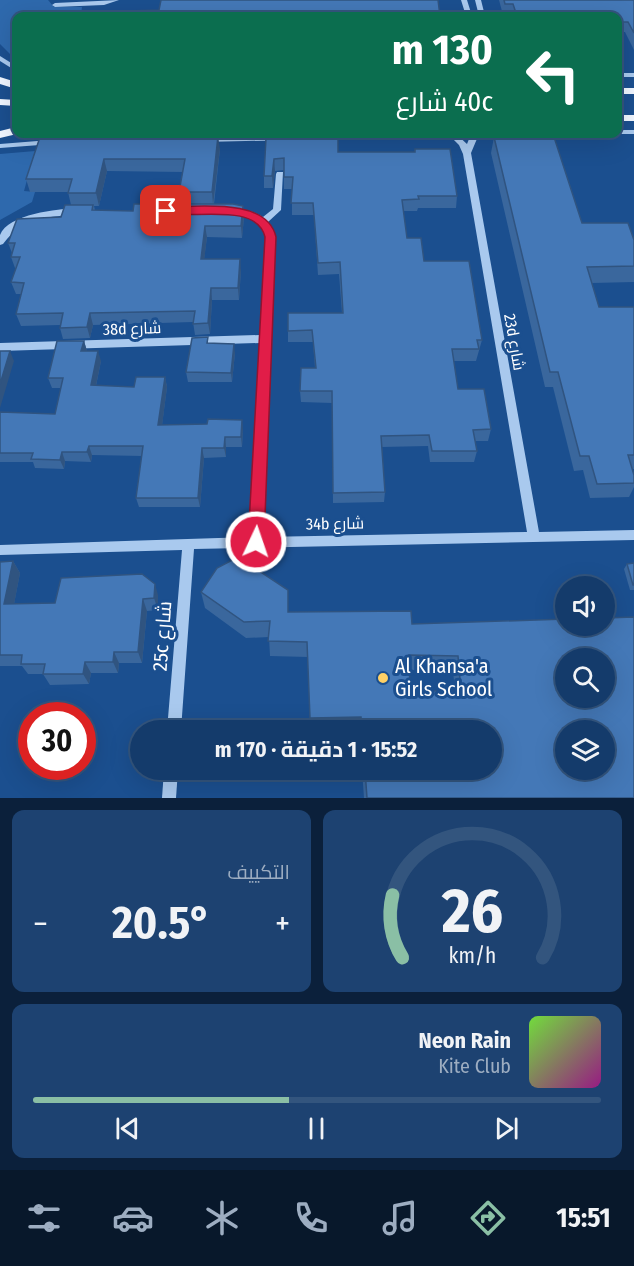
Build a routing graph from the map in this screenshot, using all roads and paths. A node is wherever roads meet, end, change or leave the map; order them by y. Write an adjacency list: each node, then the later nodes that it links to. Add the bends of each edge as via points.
1 (116, 0): 2 (street)
2 (56, 4)
3 (289, 138): 6 (street)
4 (456, 138): 9 (street, 23d شارع)
5 (473, 138): 9 (street)
6 (191, 140)
7 (55, 142): 8 (street)
8 (0, 146)
9 (467, 154): 18 (street, 23d شارع)
10 (280, 174): 13 (street, via 277,210)
11 (221, 210): 13 (street, via 245,212)
12 (90, 211): 14 (street, via 55,212 25,220 12,227)
13 (263, 221): 15 (street, via 270,237)
14 (0, 242)
15 (266, 339): 16 (street, 38d شارع); 19 (street)
16 (0, 346)
17 (634, 535): 18 (street, 34b شارع)
18 (534, 536): 19 (street, 34b شارع)
19 (256, 542): 20 (street, 34b شارع)
20 (188, 544): 21 (street, 34b شارع); 22 (street, 25c شارع)
21 (0, 550)
22 (175, 720)
23 (170, 780): 24 (street)
24 (169, 798)

